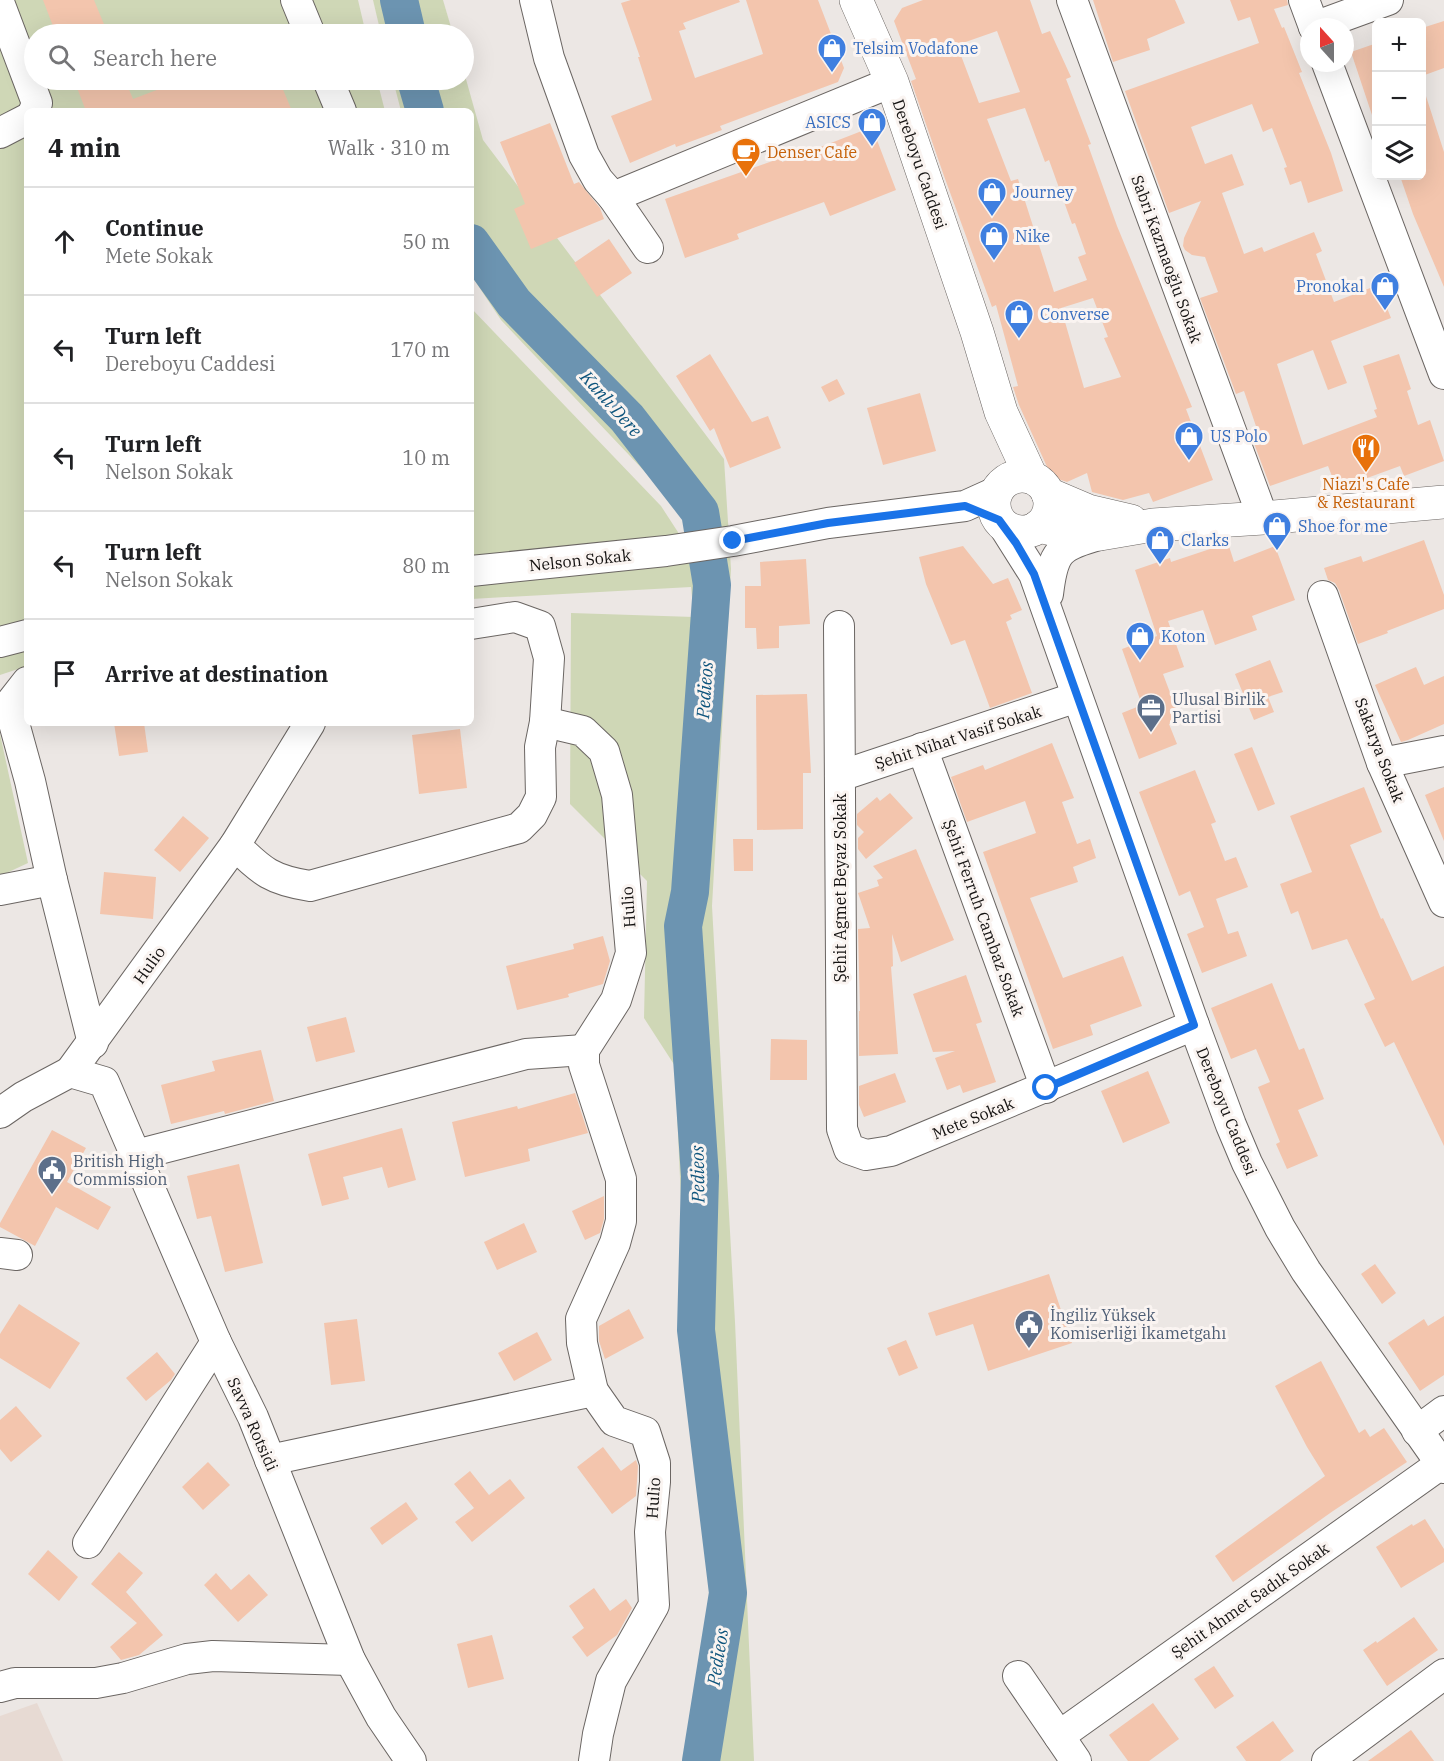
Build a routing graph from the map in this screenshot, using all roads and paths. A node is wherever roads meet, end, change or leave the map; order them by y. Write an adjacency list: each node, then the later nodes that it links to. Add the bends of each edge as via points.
1 (296, 0): 10 (street)
2 (1072, 0): 28 (street, Sabri Kazmaoğlu Sokak)
3 (1304, 0): 8 (street)
4 (1388, 0): 9 (street)
5 (542, 2): 20 (street, via 549,58 584,155)
6 (864, 2): 13 (main road, Dereboyu Caddesi)
7 (0, 5): 11 (street)
8 (1311, 18)
9 (1339, 18)
10 (306, 24)
11 (24, 69)
12 (1332, 72): 22 (street)
13 (892, 82): 20 (street); 23 (main road, Dereboyu Caddesi)
14 (32, 90): 16 (street)
15 (332, 90): 17 (street)
16 (35, 108)
17 (340, 108)
18 (24, 121): 19 (street)
19 (0, 133)
20 (613, 197): 21 (street)
21 (648, 248)
22 (1432, 308): 24 (street)
23 (977, 332): 25 (main road, Dereboyu Caddesi, via 1001,412); 27 (main road, Dereboyu Caddesi)
24 (1444, 374)
25 (1040, 486): 27 (main road, via 1049,512); 27 (main road, via 1018,476 1001,485); 29 (main road, via 1088,511)
26 (1444, 502): 28 (main road)
27 (1011, 514): 30 (main road, via 1068,533); 31 (street, Nelson Sokak, via 965,506 828,523 689,548); 33 (street, Dereboyu Caddesi)
28 (1263, 518): 29 (main road)
29 (1153, 525): 30 (main road)
30 (1105, 533): 33 (street, via 1063,548 1051,570)
31 (474, 569)
32 (1323, 596): 44 (street, Sakarya Sokak)
33 (1048, 604): 39 (street, Dereboyu Caddesi)
34 (474, 624): 40 (street, via 515,617 540,626 549,658)
35 (839, 626): 45 (street, Şehit Agmet Beyaz Sokak)
36 (24, 636): 37 (street)
37 (0, 642)
38 (24, 686): 47 (street, via 9,705)
39 (1077, 698): 42 (street, Şehit Nihat Vasif Sokak); 50 (street, Dereboyu Caddesi)
40 (545, 722): 46 (street, via 540,747 541,797 532,815 519,828 310,886 284,882 258,868); 52 (street, Hulio, via 583,731 604,751 617,795 631,953 616,1000)
41 (308, 726): 46 (street, Hulio)
42 (922, 748): 45 (street, Şehit Nihat Vasif Sokak); 54 (street, Şehit Ferruh Cambaz Sokak)
43 (1444, 751): 44 (street)
44 (1382, 763): 49 (street, Sakarya Sokak)
45 (840, 776): 56 (street, Şehit Agmet Beyaz Sokak, via 842,1129)
46 (235, 845): 51 (street, Hulio)
47 (52, 880): 48 (street); 51 (street)
48 (0, 890)
49 (1444, 902)
50 (1194, 1025): 54 (street, Mete Sokak); 61 (street, Dereboyu Caddesi, via 1231,1125 1280,1228)
51 (93, 1043): 53 (street, Hulio)
52 (584, 1050): 57 (street, via 526,1054); 59 (street, Hulio, via 584,1065 621,1179 621,1221 581,1319)
53 (70, 1072): 55 (street); 57 (street, Savva Rotsidi, via 104,1082)
54 (1046, 1088): 56 (street, Mete Sokak, via 891,1151 866,1155)
55 (0, 1113)
56 (849, 1149)
57 (136, 1155): 58 (street, Savva Rotsidi)
58 (216, 1342): 62 (street, Savva Rotsidi); 64 (street)
59 (593, 1391): 62 (street); 71 (street, Hulio, via 614,1421 645,1432 655,1463 650,1532 654,1605 612,1682)
60 (1444, 1411): 61 (street)
61 (1417, 1431): 63 (street, Dereboyu Caddesi)
62 (270, 1460): 65 (street, Savva Rotsidi)
63 (1443, 1466): 69 (street, Şehit Ahmet Sadık Sokak)
64 (88, 1543)
65 (350, 1660): 68 (street, via 213,1656 96,1683 15,1683); 70 (street, Savva Rotsidi)
66 (1444, 1674): 73 (street)
67 (1018, 1676): 69 (street)
68 (0, 1687)
69 (1059, 1736): 72 (street)
70 (411, 1761)
71 (594, 1761)
72 (1076, 1761)
73 (1328, 1761)

